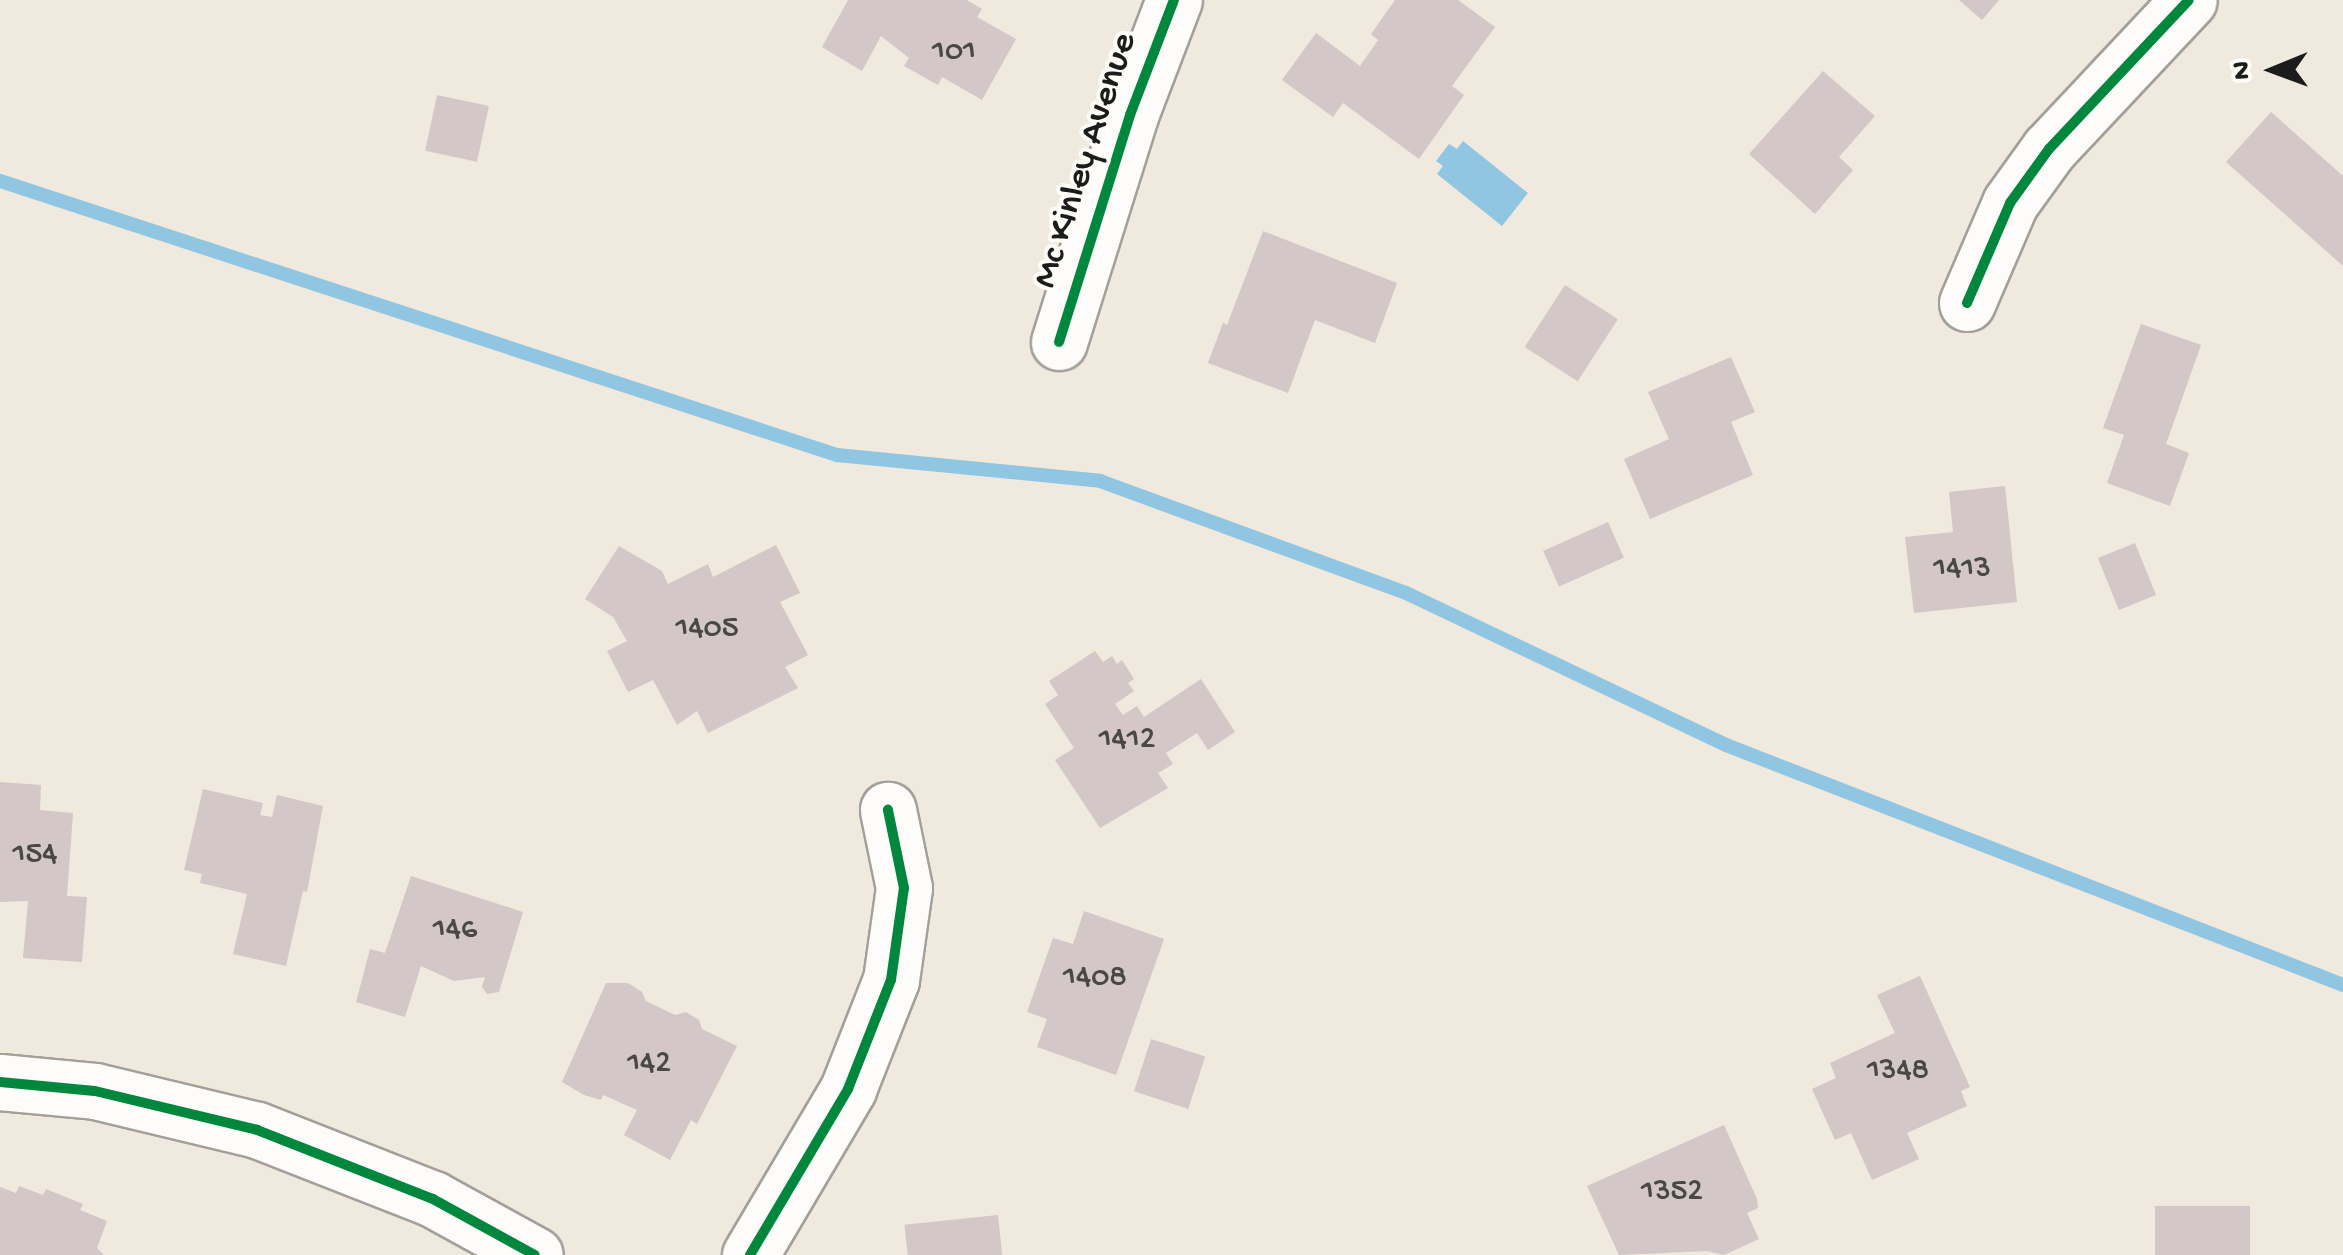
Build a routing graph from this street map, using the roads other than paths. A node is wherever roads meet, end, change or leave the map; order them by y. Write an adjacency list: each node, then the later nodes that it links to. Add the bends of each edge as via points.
1 (1174, 0): 4 (street, Mc Kinley Avenue, via 1130,115)
2 (2189, 0): 3 (street, via 2049,149 2010,203)
3 (1968, 304)
4 (1060, 342)
5 (888, 810): 8 (street, via 904,888 891,980 848,1089)
6 (0, 1082): 7 (street, via 95,1091 256,1130 433,1198)
7 (535, 1255)
8 (750, 1255)

